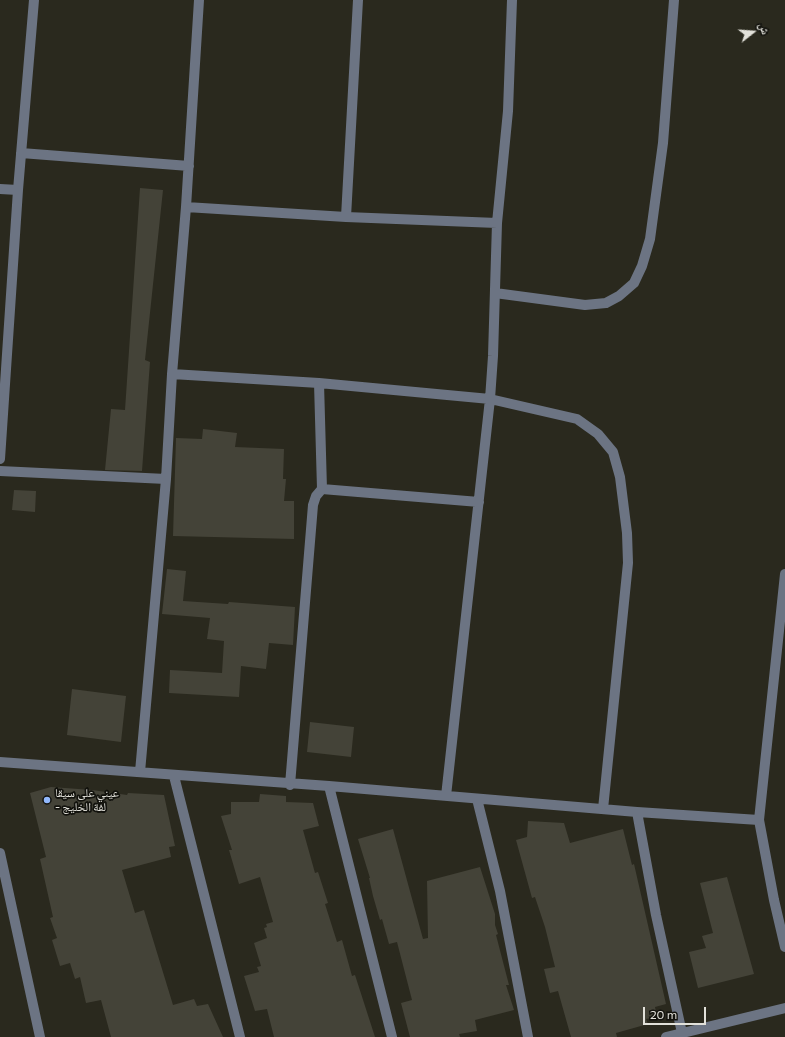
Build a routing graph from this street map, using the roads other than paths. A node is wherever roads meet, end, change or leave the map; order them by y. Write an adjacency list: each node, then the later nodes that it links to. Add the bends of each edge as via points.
1 (34, 0): 6 (street)
2 (199, 0): 7 (street)
3 (358, 0): 11 (street)
4 (512, 0): 12 (street, via 508,111)
5 (674, 0): 13 (street, via 663,143 651,232 642,266 634,283 606,303 585,305)
6 (21, 153): 7 (street); 9 (street)
7 (188, 166): 10 (street)
8 (0, 189): 9 (street)
9 (18, 190): 14 (street)
10 (186, 207): 11 (street); 15 (street)
11 (346, 217): 12 (street)
12 (497, 223): 13 (street)
13 (495, 293): 17 (street)
14 (4, 352): 18 (street)
15 (172, 374): 16 (street); 20 (street)
16 (319, 383): 17 (street); 21 (street)
17 (490, 399): 22 (street); 31 (street, via 577,419 598,434 613,452 620,477 628,563)
18 (0, 458)
19 (0, 471): 20 (street)
20 (166, 479): 25 (street)
21 (322, 489): 22 (street); 27 (street, via 313,505)
22 (479, 502): 29 (street)
23 (785, 574): 33 (street)
24 (0, 762): 25 (street)
25 (140, 772): 26 (street)
26 (174, 776): 27 (street); 39 (street)
27 (290, 784): 28 (street)
28 (329, 786): 29 (street); 40 (street)
29 (446, 796): 30 (street)
30 (477, 799): 31 (street); 41 (street, via 500,892)
31 (603, 809): 32 (street)
32 (637, 812): 33 (street); 37 (street)
33 (759, 820): 35 (street)
34 (0, 853): 38 (street)
35 (785, 947)
36 (785, 1008): 37 (street)
37 (682, 1033): 42 (street)
38 (40, 1037)
39 (240, 1037)
40 (392, 1037)
41 (528, 1037)
42 (666, 1037)

